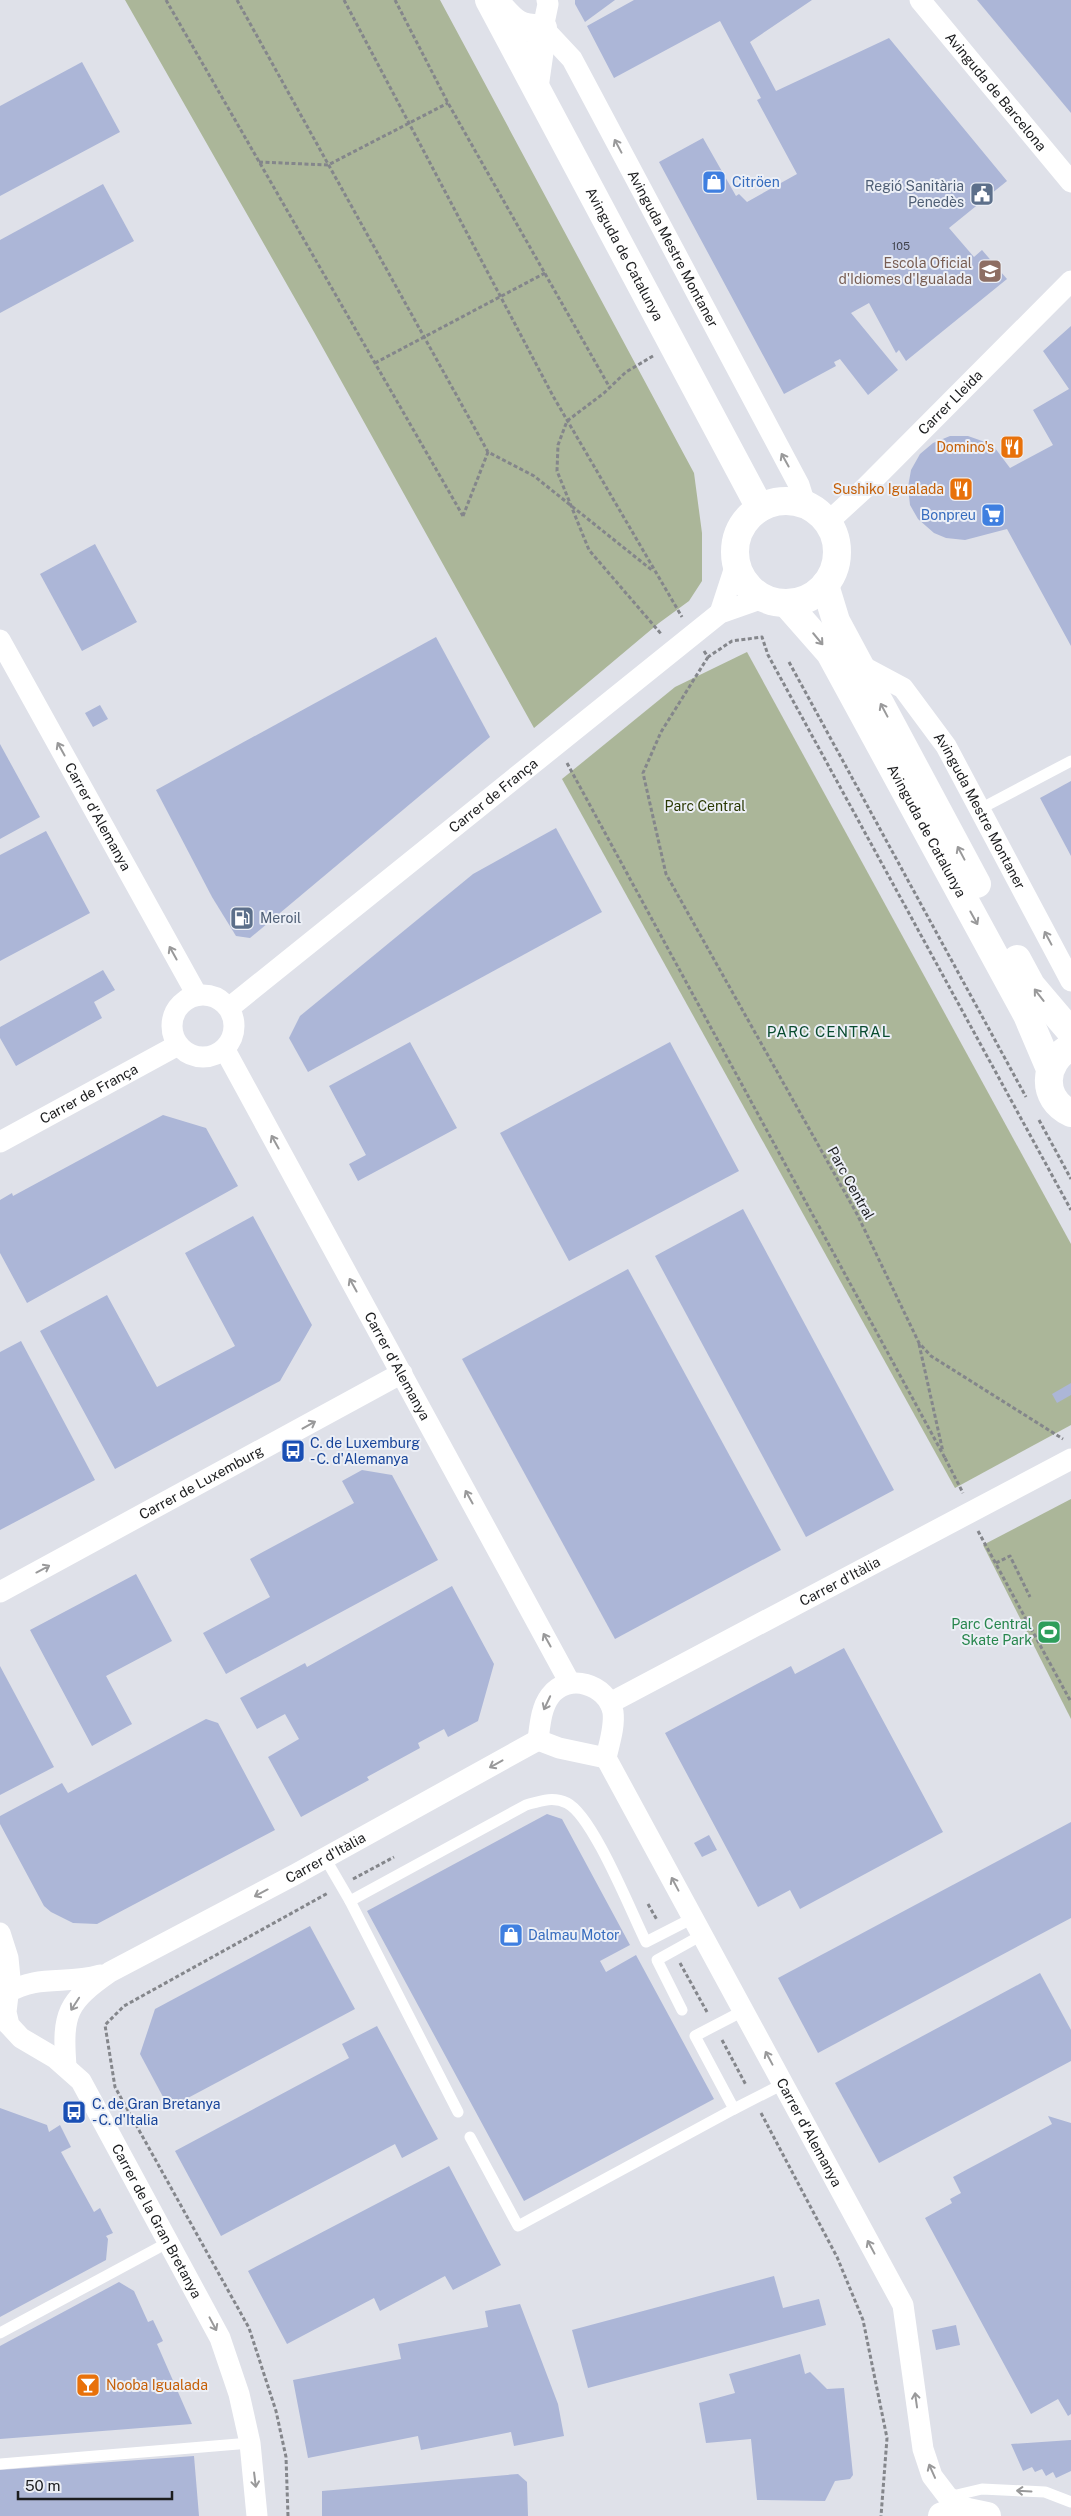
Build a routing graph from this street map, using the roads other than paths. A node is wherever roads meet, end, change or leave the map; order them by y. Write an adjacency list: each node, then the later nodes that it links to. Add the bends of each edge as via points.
1 (490, 0): 6 (street, Avinguda de Catalunya)
2 (494, 0): 5 (street, via 515,23 529,29)
3 (547, 0): 5 (street)
4 (920, 0): 7 (street, Avinguda de Barcelona)
5 (542, 28): 6 (street); 9 (street, Avinguda Mestre Montaner, one-way to 5, via 799,485 572,59)
6 (535, 84): 10 (street, Avinguda de Catalunya)
7 (1071, 182)
8 (1071, 281): 11 (street, Carrer Lleida)
9 (804, 504): 10 (street, via 786,500); 11 (street, via 818,511)
10 (760, 508): 12 (street, via 751,514 739,532)
11 (828, 522): 13 (street, via 838,554)
12 (736, 564): 14 (street, via 748,586); 15 (street)
13 (825, 585): 14 (street, via 808,598); 17 (street, Avinguda de Catalunya, via 836,621)
14 (774, 600): 15 (street, Carrer de França); 27 (street, Avinguda de Catalunya, one-way to 27, via 830,653 1027,1015)
15 (720, 613): 22 (street, Carrer de França)
16 (0, 640): 21 (street, Carrer d'Alemanya, one-way to 16)
17 (860, 665): 19 (street, Avinguda Mestre Montaner, via 903,688 910,696 946,746); 23 (street, Avinguda de Catalunya, one-way to 17, via 1031,985)
18 (1071, 761): 19 (lane)
19 (980, 809): 20 (street, Avinguda Mestre Montaner, one-way to 19)
20 (1071, 981)
21 (197, 996): 22 (street, via 218,998); 24 (street, via 185,1000 174,1015 173,1034)
22 (230, 1008): 26 (street, via 235,1030)
23 (1071, 1032)
24 (178, 1045): 26 (street, via 188,1054 200,1058); 29 (street, Carrer de França)
25 (1071, 1047): 27 (street, via 1055,1059)
26 (224, 1050): 30 (street, Carrer d'Alemanya, one-way to 26)
27 (1050, 1069): 28 (street, via 1052,1097)
28 (1071, 1113)
29 (0, 1142)
30 (402, 1373): 32 (street, Carrer de Luxemburg, one-way to 30); 33 (street, Carrer d'Alemanya, one-way to 30)
31 (1071, 1459): 34 (street, Carrer d'Itàlia, via 975,1520)
32 (0, 1592)
33 (570, 1683): 34 (street, via 593,1686); 35 (street, one-way to 35, via 552,1694 546,1703)
34 (610, 1703): 36 (street, via 613,1722)
35 (538, 1740): 36 (street); 37 (street, Carrer d'Itàlia, one-way to 37)
36 (606, 1758): 39 (street, Carrer d'Alemanya, one-way to 36)
37 (325, 1858): 38 (lane); 41 (street, Carrer d'Itàlia, one-way to 41)
38 (350, 1901): 39 (lane, via 526,1805 549,1798 567,1803 589,1825 646,1942 664,1933); 49 (lane)
39 (698, 1927): 43 (lane, via 674,1951 657,1960); 44 (street, Carrer d'Alemanya)
40 (0, 1933): 42 (street, Carrer de la Gran Bretanya, via 8,1958 10,1978)
41 (110, 1972): 42 (street, Carrer d'Itàlia, via 90,1978 21,1984); 46 (street, Carrer d'Itàlia, one-way to 46, via 86,1988 68,2014 64,2038)
42 (7, 1993): 45 (street, Carrer de la Gran Bretanya)
43 (682, 2010)
44 (743, 2011): 47 (street, Carrer d'Alemanya, one-way to 44); 48 (lane, via 695,2036)
45 (4, 2028): 46 (street, Carrer de la Gran Bretanya)
46 (66, 2066): 51 (street, Carrer de la Gran Bretanya, via 81,2081)
47 (783, 2084): 48 (lane); 56 (street, Carrer d'Alemanya, one-way to 47, via 923,2449 903,2305)
48 (734, 2109): 50 (lane, via 518,2226)
49 (458, 2112)
50 (470, 2137)
51 (169, 2242): 52 (lane); 53 (street, Carrer de la Gran Bretanya, one-way to 53, via 220,2338 239,2394)
52 (0, 2333)
53 (250, 2444): 54 (lane); 58 (street, Carrer de la Gran Bretanya, one-way to 58)
54 (0, 2464)
55 (1071, 2502): 56 (lane, one-way to 56, via 1045,2492 982,2489)
56 (945, 2507): 57 (street, via 953,2513)
57 (979, 2514)
58 (257, 2516)

